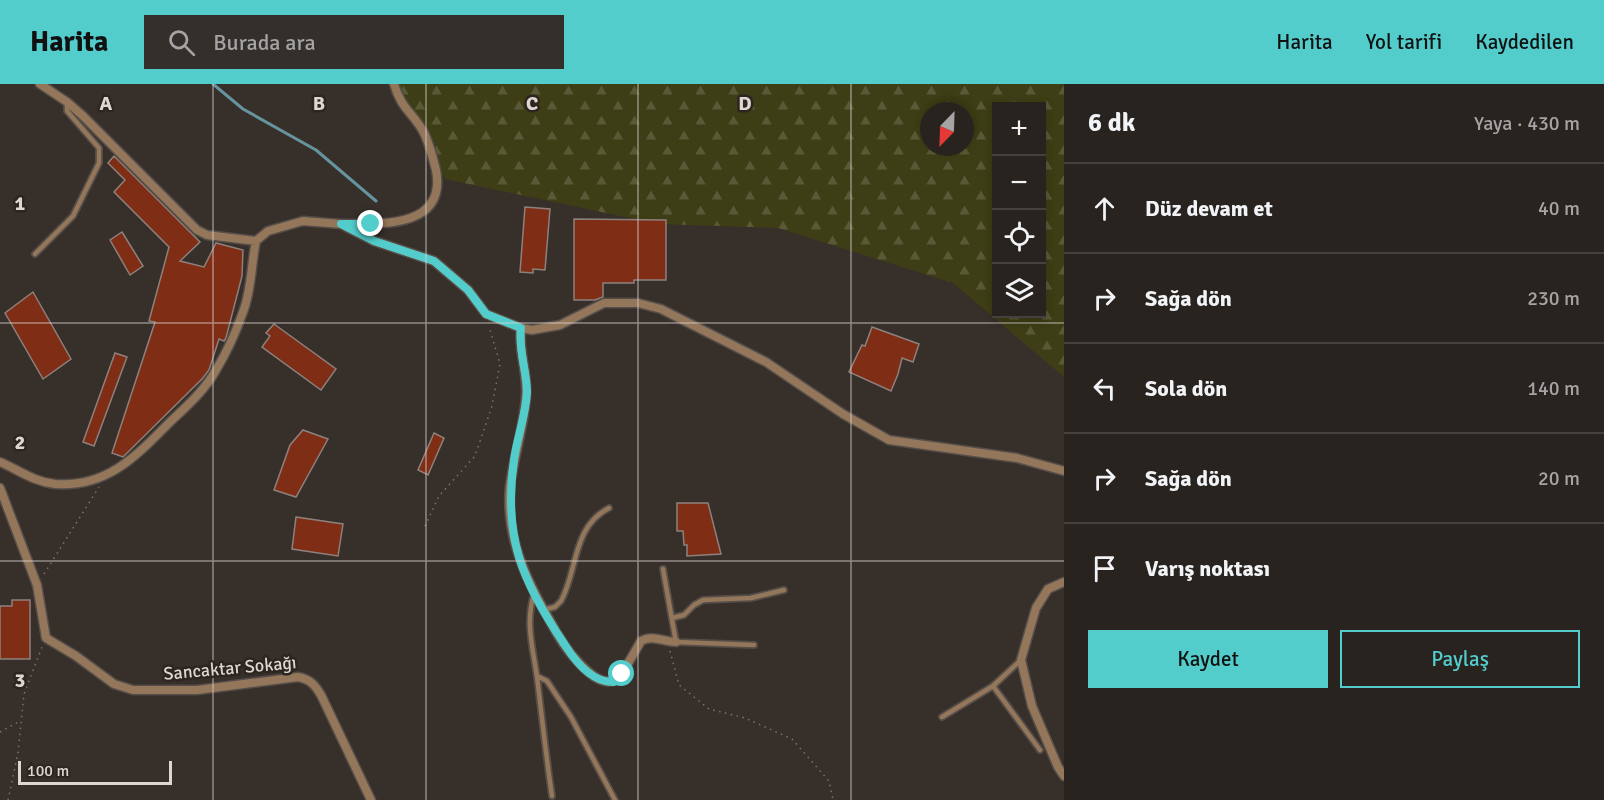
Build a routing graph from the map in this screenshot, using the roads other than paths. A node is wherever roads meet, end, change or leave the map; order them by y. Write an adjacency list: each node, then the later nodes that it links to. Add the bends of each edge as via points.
1 (40, 84): 3 (street)
2 (394, 84): 4 (street, via 399,100 423,131 435,169 436,195 428,209 409,220)
3 (67, 102): 5 (street, via 197,230 207,235); 6 (lane, via 67,111 99,148 99,163 73,216)
4 (341, 224): 5 (street, via 303,221 268,231); 7 (street, via 374,241 434,261 468,290 486,314)
5 (256, 241): 8 (street, via 244,311 216,371 133,459 111,472 57,484 32,478)
6 (35, 254)
7 (521, 328): 9 (street, via 560,325 604,303 638,303 669,313 766,362 889,440 1017,458); 15 (street, via 527,395 514,456 510,510 516,546)
8 (0, 462)
9 (1064, 471)
10 (0, 488): 27 (street, Sancaktar Sokağı, via 37,585 46,638 114,684 133,690 197,690 306,678 321,695)
11 (609, 508): 16 (lane, via 584,534 561,601)
12 (663, 569): 17 (lane)
13 (1064, 582): 20 (street, via 1048,589 1036,608)
14 (784, 590): 17 (lane, via 751,598 703,600 684,615)
15 (534, 594): 16 (street); 21 (lane, via 529,621)
16 (543, 610): 18 (street, via 577,662 602,681 619,679 641,641 657,638)
17 (672, 618): 18 (lane)
18 (672, 642): 19 (lane)
19 (754, 645)
20 (1021, 660): 22 (lane); 25 (street, via 1032,706)
21 (537, 676): 26 (lane); 28 (lane, via 547,681 571,717)
22 (993, 686): 23 (lane); 24 (lane)
23 (942, 717)
24 (1040, 750)
25 (1064, 776)
26 (552, 796)
27 (371, 800)
28 (615, 800)

